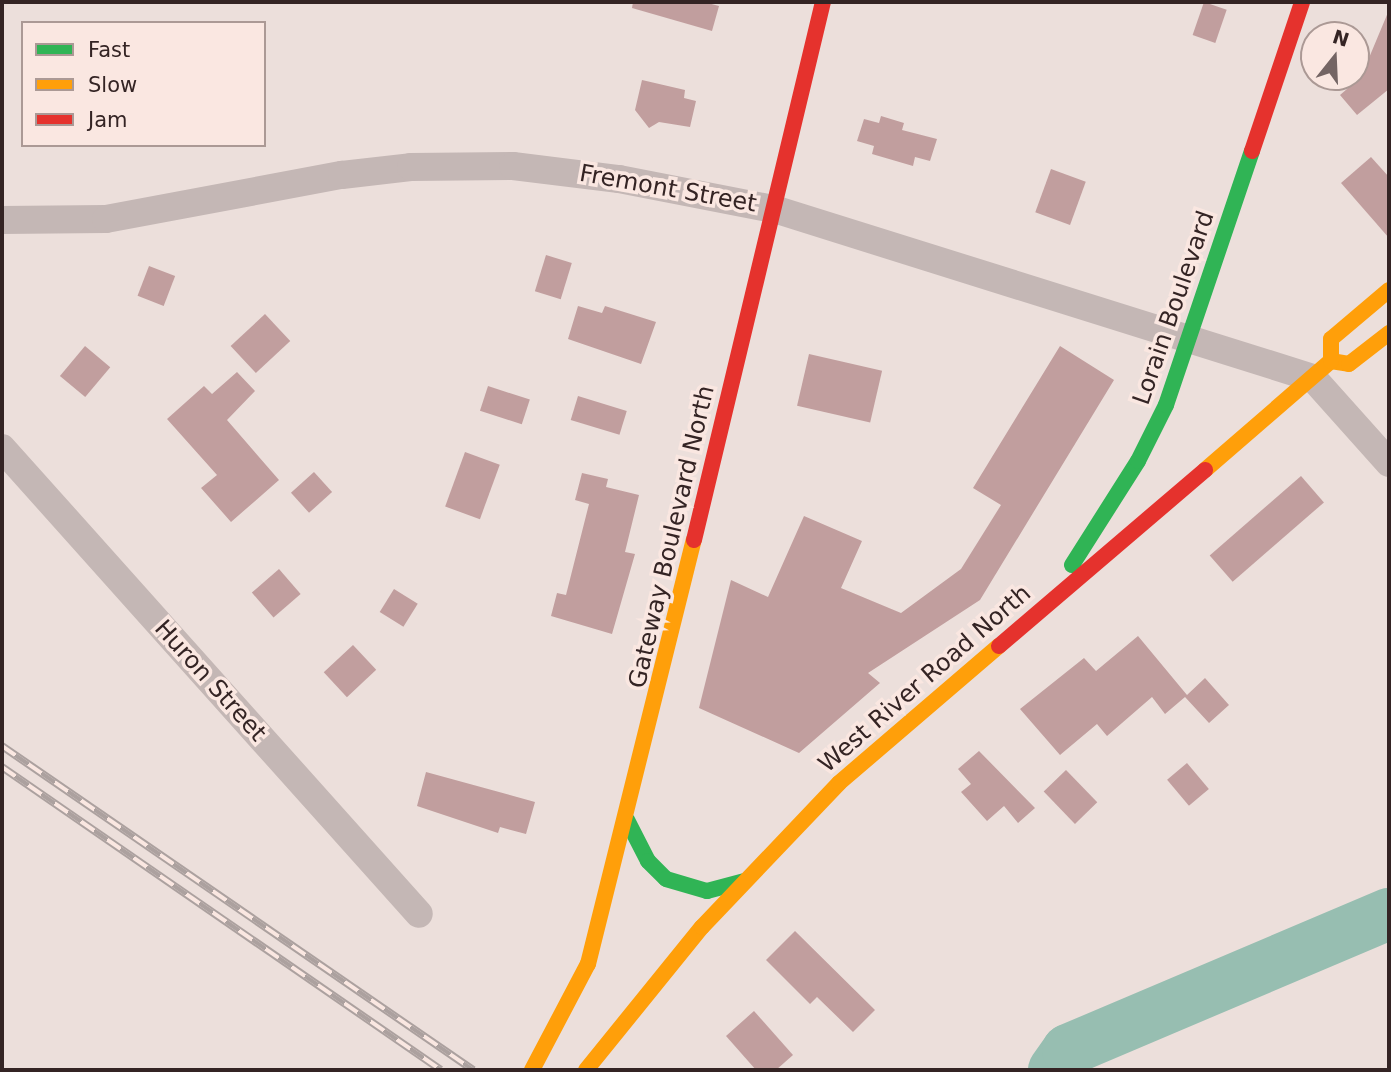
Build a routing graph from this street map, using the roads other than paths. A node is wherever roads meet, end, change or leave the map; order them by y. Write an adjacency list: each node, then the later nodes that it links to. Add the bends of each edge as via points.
1 (823, 2): 3 (main road, Gateway Boulevard North)
2 (1303, 2): 7 (main road, Lorain Boulevard)
3 (774, 209): 4 (street, Fremont Street, via 567,171 466,165 342,175 106,219); 7 (street, Fremont Street); 12 (main road, Gateway Boulevard North)
4 (2, 220)
5 (1389, 290): 8 (main road, via 1331,339)
6 (1389, 333): 8 (main road, West River Road North, via 1349,364)
7 (1189, 340): 8 (street, Fremont Street); 11 (main road, Lorain Boulevard, via 1138,461)
8 (1322, 369): 10 (street); 11 (main road, West River Road North)
9 (2, 448): 14 (street, Huron Street)
10 (1389, 463)
11 (1042, 607): 13 (main road, West River Road North, via 839,783)
12 (627, 820): 13 (main road, via 648,861 666,879 707,891); 15 (main road, Gateway Boulevard North, via 588,964)
13 (744, 881): 16 (main road, West River Road North)
14 (419, 914)
15 (532, 1070)
16 (586, 1070)

